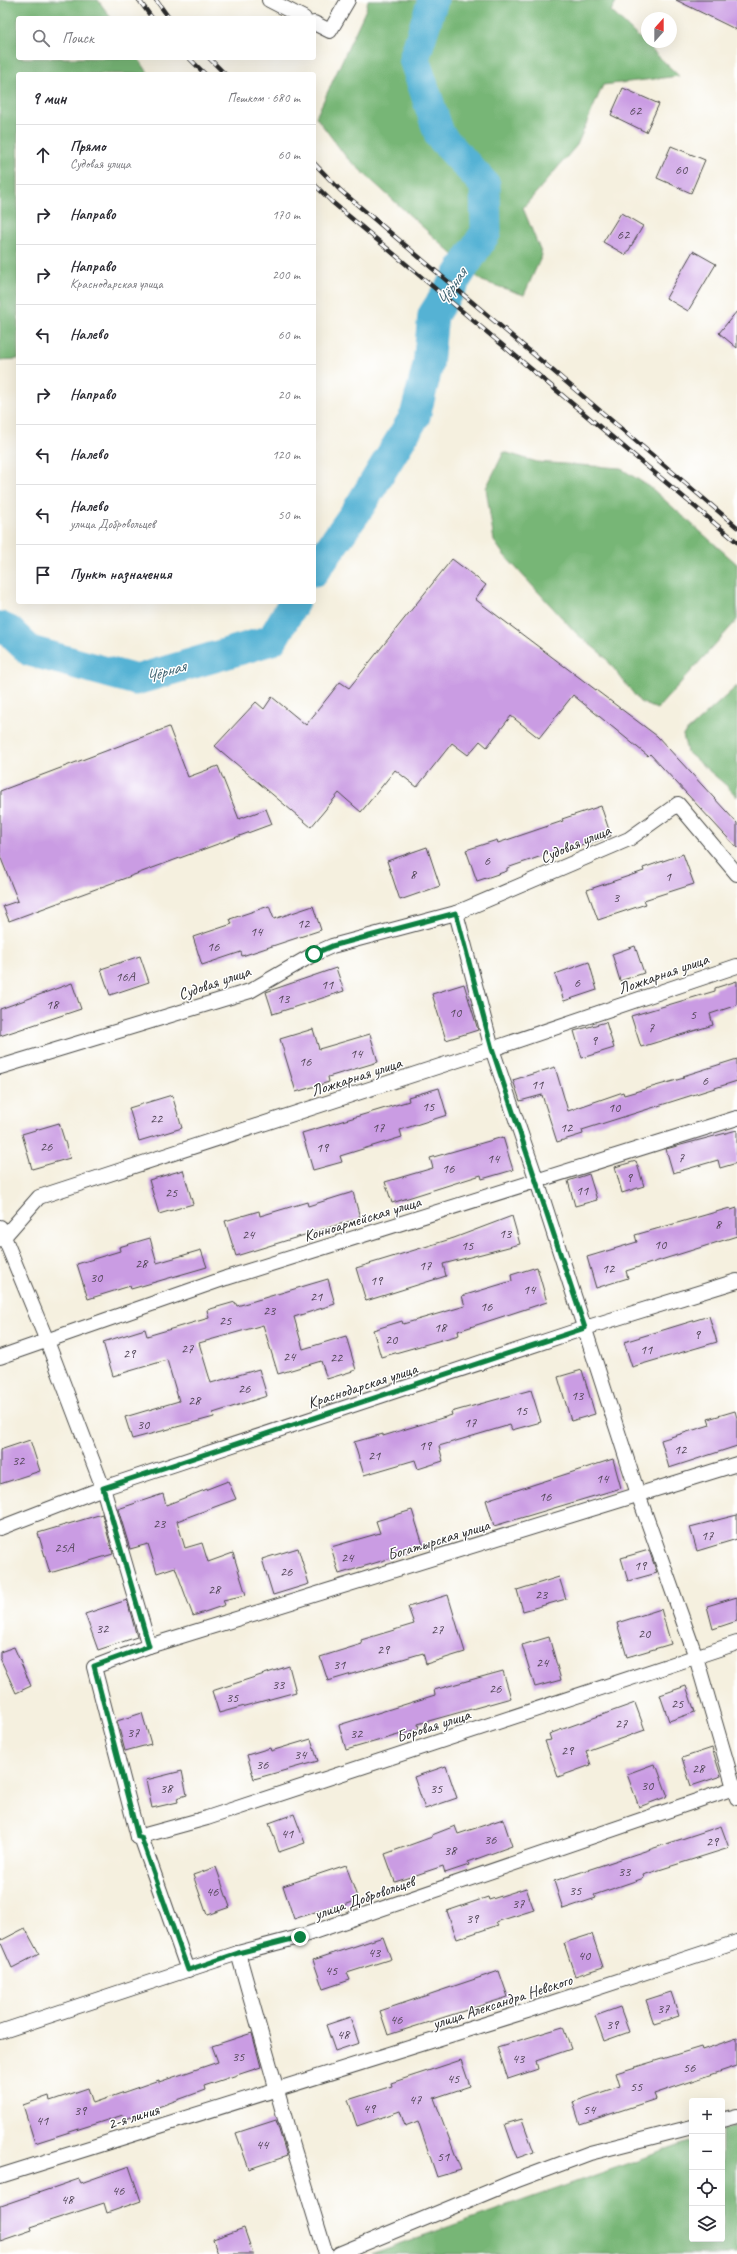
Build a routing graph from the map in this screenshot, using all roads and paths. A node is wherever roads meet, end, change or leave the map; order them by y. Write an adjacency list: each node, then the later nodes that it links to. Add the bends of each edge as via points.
1 (269, 0): 3 (street)
2 (348, 0): 4 (street, via 330,31)
3 (300, 16)
4 (316, 24)
5 (737, 874): 6 (street, Судовая улица, via 678,804 629,839)
6 (456, 913): 8 (street); 9 (street, Судовая улица, via 332,946 250,991)
7 (737, 966): 8 (street, Ложкарная улица)
8 (492, 1049): 11 (street); 12 (street, Ложкарная улица, via 39,1197)
9 (0, 1067)
10 (737, 1118): 11 (street, Конноармейская улица)
11 (537, 1181): 14 (street); 15 (street, Конноармейская улица, via 226,1278)
12 (1, 1235): 15 (street)
13 (737, 1281): 14 (street, Краснодарская улица)
14 (585, 1328): 18 (street, Краснодарская улица); 19 (street)
15 (47, 1341): 16 (street, Конноармейская улица); 18 (street)
16 (0, 1357)
17 (737, 1464): 19 (street, Богатырская улица)
18 (103, 1488): 20 (street, Краснодарская улица); 22 (street)
19 (638, 1494): 22 (street, Богатырская улица); 23 (street)
20 (0, 1528)
21 (737, 1643): 23 (street, Боровая улица)
22 (149, 1646): 25 (street, Богатырская улица, via 94,1666)
23 (696, 1657): 24 (street); 25 (street, Боровая улица, via 207,1818)
24 (736, 1791): 27 (street, улица Добровольцев, via 300,1937)
25 (138, 1837): 28 (street, via 141,1837)
26 (737, 1942): 30 (street, улица Александра Невского)
27 (238, 1953): 28 (street, улица Добровольцев); 30 (street)
28 (188, 1970): 29 (street, улица Добровольцев)
29 (0, 2032)
30 (276, 2090): 34 (street, 2-я линия); 35 (street)
31 (737, 2116): 32 (street)
32 (725, 2119)
33 (689, 2129): 36 (street, via 590,2153 515,2181)
34 (0, 2176)
35 (326, 2254)
36 (339, 2254)

